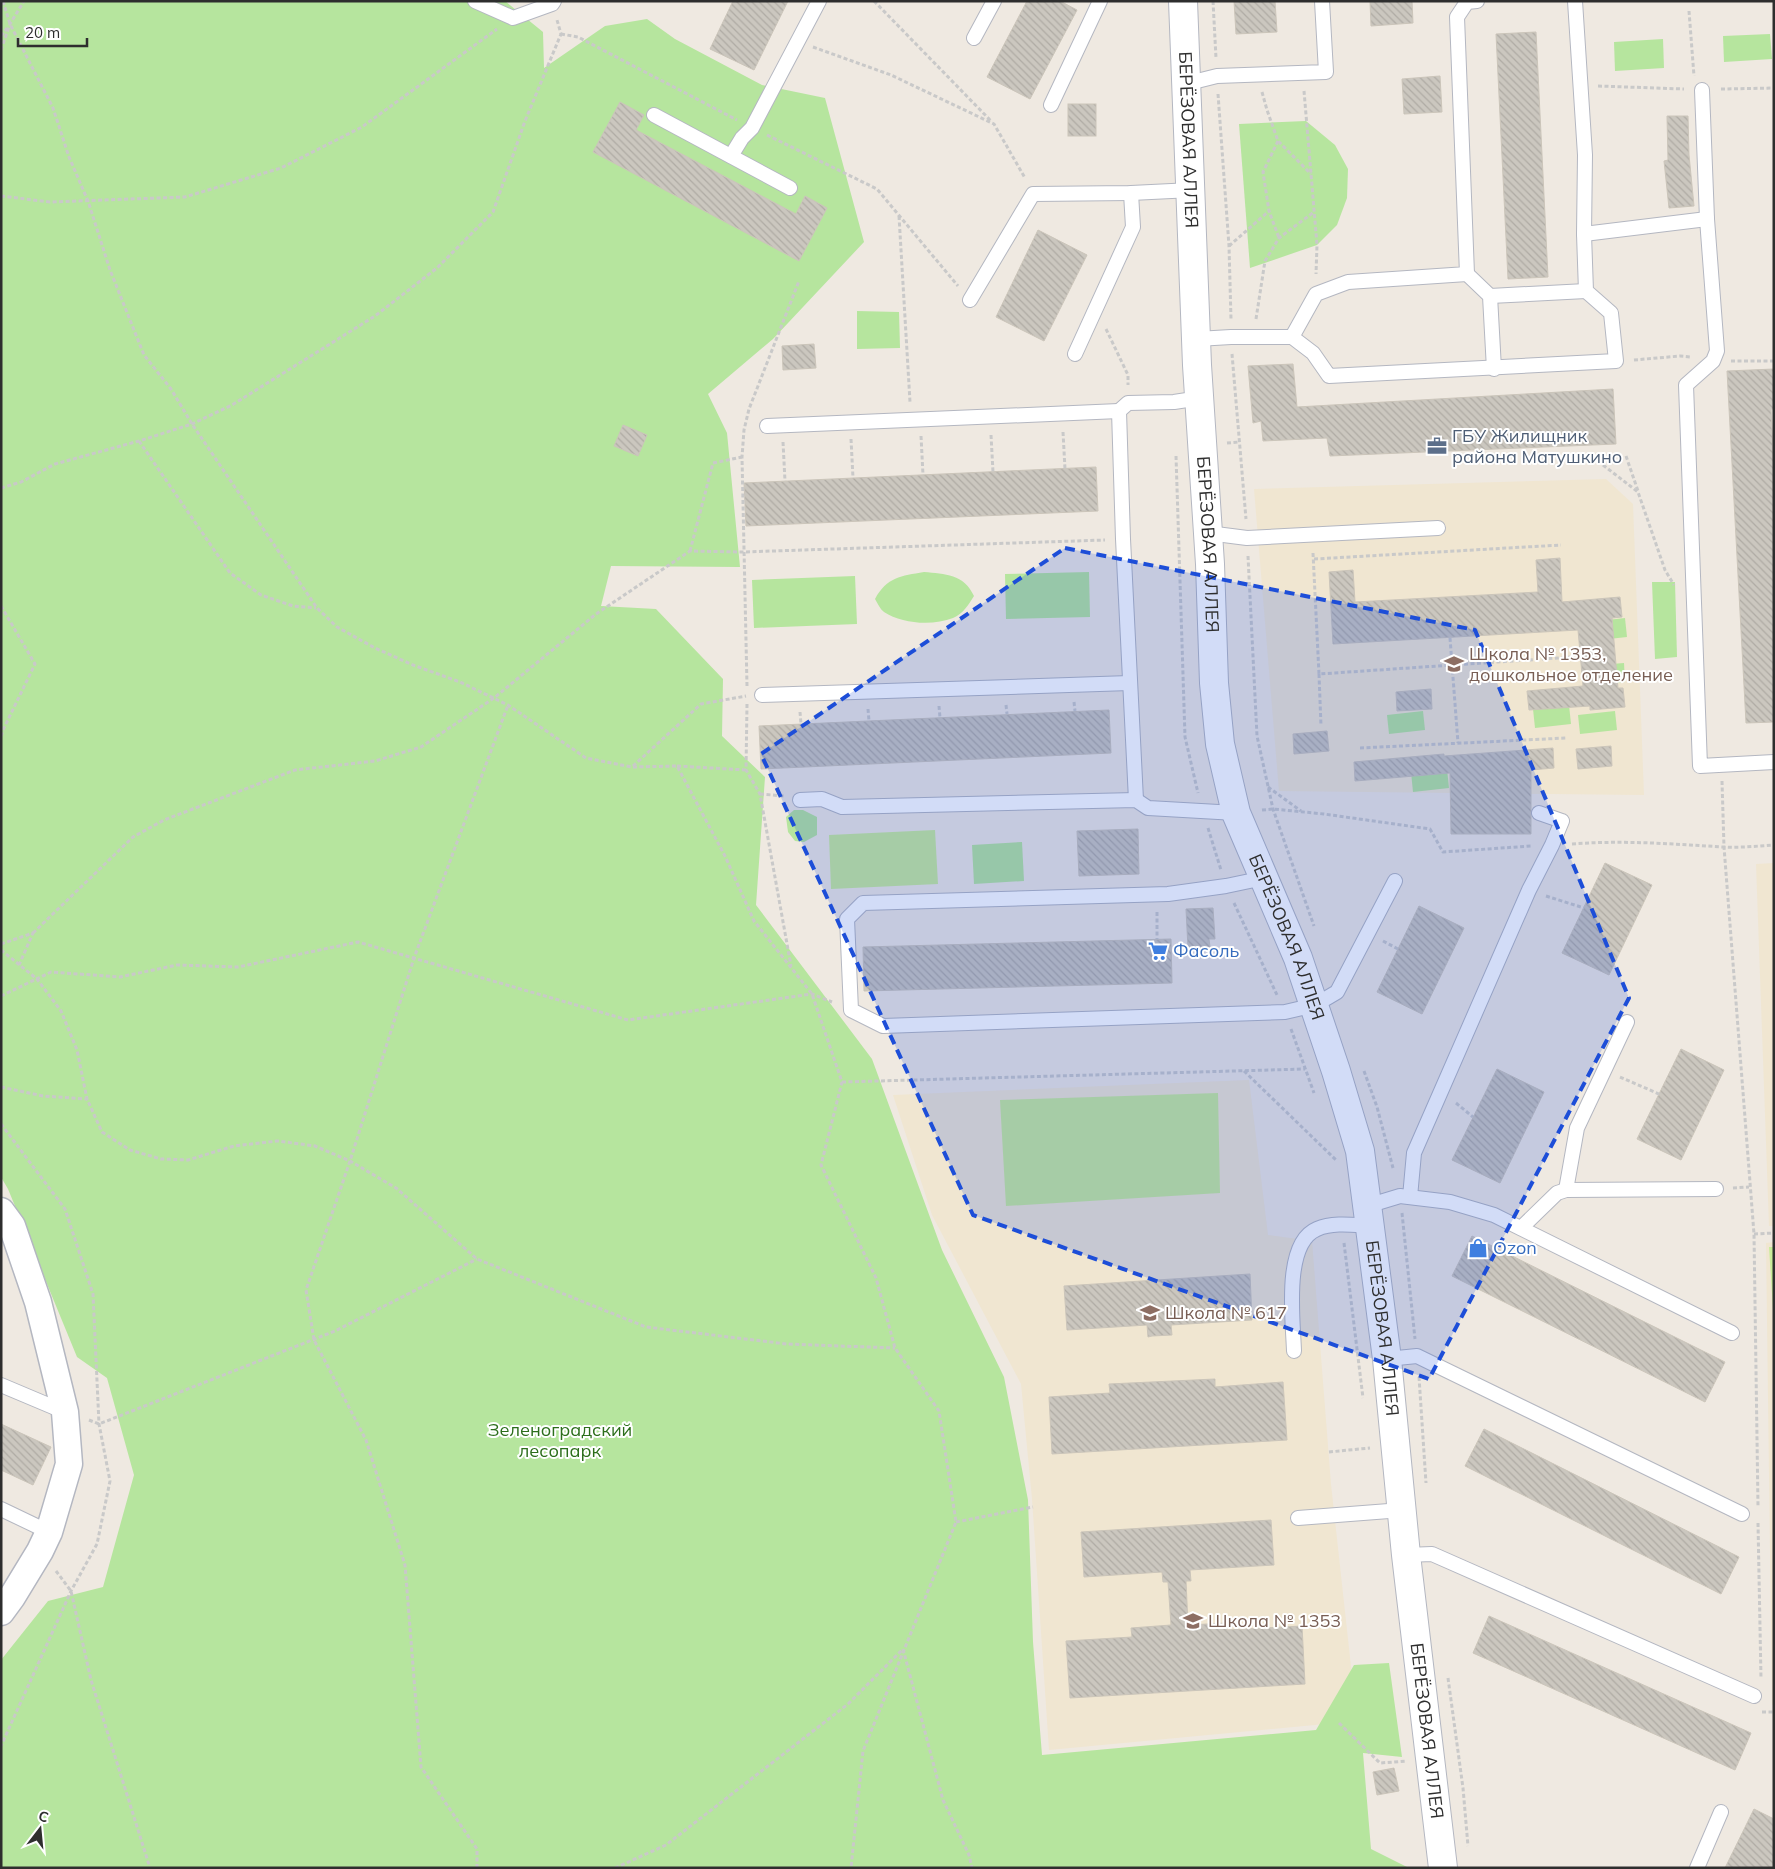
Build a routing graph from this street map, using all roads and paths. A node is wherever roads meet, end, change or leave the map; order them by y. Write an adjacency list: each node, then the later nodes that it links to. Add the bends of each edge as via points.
1 (3, 1): 16 (path)
2 (24, 1): 16 (path)
3 (475, 1): 15 (lane)
4 (819, 1): 20 (lane)
5 (874, 1): 31 (path)
6 (994, 1): 19 (lane)
7 (1100, 1): 29 (lane)
8 (1183, 1): 25 (street, БЕРЁЗОВАЯ АЛЛЕЯ)
9 (1213, 1): 24 (path)
10 (1322, 1): 22 (lane, via 1326,72)
11 (1477, 1): 49 (lane, via 1467,2 1457,17)
12 (1575, 1): 26 (lane)
13 (553, 3): 15 (lane); 17 (path)
14 (1689, 12): 28 (path, via 1694,80)
15 (513, 18): 41 (path, via 362,128 281,168 185,196)
16 (10, 24): 18 (path); 21 (path); 41 (path, via 53,108)
17 (561, 34): 32 (path, via 578,37); 67 (path, via 525,121 493,212 438,268 375,316 232,405)
18 (1, 36)
19 (974, 38)
20 (799, 42): 31 (path, via 891,75); 32 (lane)
21 (1, 50)
22 (1303, 73): 23 (lane); 35 (path)
23 (1258, 74): 24 (lane); 33 (path)
24 (1217, 76): 25 (lane); 48 (path)
25 (1185, 84): 37 (street, БЕРЁЗОВАЯ АЛЛЕЯ)
26 (1580, 86): 28 (path); 46 (lane, via 1585,155)
27 (1774, 88): 28 (path)
28 (1702, 90): 45 (lane)
29 (1051, 105)
30 (654, 115): 34 (lane)
31 (994, 124): 39 (path)
32 (752, 128): 34 (lane); 44 (path, via 876,189)
33 (1278, 141): 35 (path); 42 (path, via 1263,172)
34 (731, 156): 36 (lane)
35 (1311, 174): 43 (path)
36 (790, 188)
37 (1192, 190): 38 (lane); 58 (street, БЕРЁЗОВАЯ АЛЛЕЯ)
38 (1131, 193): 39 (lane); 54 (lane, via 1133,227)
39 (1034, 194): 53 (lane)
40 (1, 196): 41 (path, via 50,202)
41 (88, 201): 67 (path, via 110,270 144,355 171,389)
42 (1269, 211): 47 (path); 48 (path)
43 (1314, 212): 47 (path); 51 (path)
44 (899, 215): 53 (path); 65 (path)
45 (1707, 218): 46 (lane); 92 (lane, via 1717,351 1712,361 1686,385)
46 (1584, 234): 50 (lane)
47 (1279, 238): 56 (path, via 1265,261)
48 (1229, 246): 55 (path)
49 (1467, 274): 51 (lane, via 1348,282); 52 (lane)
50 (1586, 291): 52 (lane); 60 (lane, via 1611,313 1616,361)
51 (1316, 294): 57 (lane)
52 (1490, 296): 60 (lane)
53 (970, 300)
54 (1096, 308): 59 (lane); 62 (path, via 1128,375)
55 (1231, 336): 56 (lane); 58 (lane); 84 (path)
56 (1254, 337): 57 (lane)
57 (1292, 337): 60 (lane, via 1313,353 1329,376)
58 (1197, 340): 61 (street, БЕРЁЗОВАЯ АЛЛЕЯ)
59 (1075, 354)
60 (1494, 369)
61 (1200, 398): 62 (lane); 82 (street, БЕРЁЗОВАЯ АЛЛЕЯ)
62 (1124, 407): 63 (lane); 85 (lane)
63 (1062, 413): 64 (lane); 74 (path)
64 (990, 416): 65 (lane); 75 (path)
65 (916, 420): 66 (lane); 76 (path)
66 (850, 423): 69 (lane); 77 (path)
67 (192, 424): 70 (path); 91 (path)
68 (768, 426): 69 (lane)
69 (783, 426): 78 (path)
70 (139, 441): 79 (path, via 55,464 21,482); 91 (path, via 230,573 261,594 293,606)
71 (1626, 456): 80 (path)
72 (742, 457): 87 (path, via 713,463)
73 (1603, 464): 80 (path)
74 (1064, 468)
75 (993, 472)
76 (923, 475)
77 (853, 478)
78 (785, 481)
79 (1, 488)
80 (1638, 492): 92 (path, via 1665,570 1690,608)
81 (1438, 528): 83 (lane)
82 (1208, 533): 84 (lane); 118 (street, БЕРЁЗОВАЯ АЛЛЕЯ, via 1220,744)
83 (1312, 534): 84 (lane); 89 (path)
84 (1247, 538): 112 (path, via 1257,736)
85 (1123, 539): 88 (path); 97 (lane)
86 (1560, 545): 89 (path)
87 (690, 551): 88 (path); 100 (path, via 596,614)
88 (743, 552): 99 (path)
89 (1314, 559): 96 (path)
90 (1, 606): 103 (path, via 35,664)
91 (316, 608): 100 (path, via 337,627 375,648)
92 (1694, 609): 109 (lane, via 1700,766)
93 (1450, 638): 95 (path)
94 (1572, 657): 95 (path)
95 (1453, 665): 96 (path); 105 (path)
96 (1319, 674): 102 (path)
97 (1130, 683): 98 (lane); 116 (lane)
98 (762, 695): 99 (path)
99 (747, 696): 110 (path, via 701,704); 111 (path)
100 (494, 698): 101 (path); 130 (path, via 421,747 375,761 295,770 164,820 133,837)
101 (508, 705): 110 (path, via 586,758); 134 (path)
102 (1321, 726)
103 (1, 737)
104 (1566, 738): 105 (path)
105 (1458, 743): 106 (path)
106 (1360, 748)
107 (1774, 762): 109 (lane)
108 (677, 766): 110 (path); 111 (path); 136 (path, via 725,856 754,921)
109 (1721, 766): 123 (path)
110 (632, 767)
111 (746, 770): 113 (path)
112 (1268, 787): 117 (path); 119 (path)
113 (760, 794): 114 (path); 136 (path)
114 (784, 796)
115 (800, 800): 116 (lane, via 822,799 842,808)
116 (1136, 800): 118 (lane, via 1148,808)
117 (1273, 809): 119 (path); 129 (path)
118 (1236, 812): 124 (street, БЕРЁЗОВАЯ АЛЛЕЯ)
119 (1301, 812): 121 (path, via 1430,829 1442,852)
120 (1538, 813): 121 (lane, via 1562,820)
121 (1552, 845): 123 (path, via 1608,841); 126 (lane)
122 (1774, 845): 123 (path)
123 (1724, 847): 162 (path)
124 (1264, 878): 127 (lane); 140 (street, БЕРЁЗОВАЯ АЛЛЕЯ)
125 (1394, 881): 140 (lane, via 1337,992)
126 (1529, 890): 128 (path); 149 (lane)
127 (1156, 894): 131 (path); 141 (lane, via 862,903 847,920)
128 (1584, 908)
129 (1315, 928)
130 (33, 933): 132 (path); 135 (path)
131 (1157, 939)
132 (1, 944)
133 (1, 950): 135 (path)
134 (414, 958): 137 (path, via 358,942 238,967 177,965 120,977 51,972); 138 (path, via 628,1020); 154 (path)
135 (19, 965): 137 (path)
136 (792, 968): 138 (path)
137 (37, 979): 139 (path); 151 (path, via 61,1012 77,1050)
138 (812, 994): 141 (path); 147 (path)
139 (1, 996)
140 (1315, 1005): 141 (lane, via 1285,1012 882,1026); 159 (street, БЕРЁЗОВАЯ АЛЛЕЯ, via 1360,1151)
141 (851, 1010)
142 (1627, 1022): 145 (lane)
143 (1362, 1063): 157 (path)
144 (1306, 1069): 146 (path)
145 (1605, 1070): 150 (path); 156 (lane, via 1577,1128)
146 (1243, 1071): 147 (path); 153 (path)
147 (842, 1082): 166 (path, via 821,1165 876,1278)
148 (1, 1087): 151 (path, via 43,1096)
149 (1442, 1092): 152 (path); 157 (lane, via 1414,1153)
150 (1659, 1094)
151 (86, 1099): 154 (path, via 102,1132 130,1150 161,1159 188,1160 234,1146 278,1140 315,1146)
152 (1473, 1117)
153 (1336, 1160)
154 (350, 1161): 163 (path, via 396,1188); 165 (path, via 306,1290)
155 (1716, 1189): 156 (lane)
156 (1566, 1190): 160 (lane, via 1557,1193)
157 (1405, 1197): 159 (lane); 160 (lane, via 1450,1202 1494,1215); 168 (path)
158 (1, 1211): 171 (street, via 12,1226 38,1302)
159 (1368, 1216): 167 (lane, via 1316,1229 1302,1240 1292,1271); 169 (street, БЕРЁЗОВАЯ АЛЛЕЯ)
160 (1521, 1228): 164 (lane)
161 (1774, 1233): 162 (path)
162 (1754, 1234): 178 (path)
163 (477, 1259): 165 (path); 166 (path, via 646,1326 787,1344)
164 (1732, 1333)
165 (314, 1340): 171 (path, via 99,1424); 195 (path, via 366,1440 405,1565 421,1767 477,1849)
166 (895, 1348): 181 (path, via 939,1412)
167 (1294, 1351)
168 (1417, 1356): 169 (lane); 174 (path); 179 (lane)
169 (1387, 1358): 177 (street, БЕРЁЗОВАЯ АЛЛЕЯ)
170 (1, 1385): 171 (lane)
171 (65, 1412): 183 (street, via 69,1464)
172 (1370, 1448): 173 (path)
173 (1329, 1452)
174 (1427, 1489)
175 (1033, 1507): 181 (path)
176 (1, 1510): 183 (lane)
177 (1402, 1510): 180 (lane); 184 (street, БЕРЁЗОВАЯ АЛЛЕЯ)
178 (1758, 1512)
179 (1742, 1514)
180 (1298, 1518)
181 (956, 1522): 186 (path)
182 (1758, 1522): 188 (path)
183 (44, 1541): 185 (street); 194 (path, via 71,1590 91,1680)
184 (1406, 1555): 188 (lane, via 1432,1554); 199 (street, БЕРЁЗОВАЯ АЛЛЕЯ)
185 (1, 1612)
186 (904, 1649): 196 (path, via 848,1704 666,1845); 197 (path, via 863,1752); 198 (path, via 943,1800)
187 (1447, 1671): 193 (path)
188 (1759, 1697): 189 (path, via 1761,1712)
189 (1774, 1712)
190 (1339, 1722): 191 (path, via 1380,1763)
191 (1408, 1761)
192 (1721, 1812): 200 (lane)
193 (1468, 1850)
194 (150, 1868)
195 (478, 1868)
196 (615, 1868)
197 (851, 1868)
198 (972, 1868)
199 (1443, 1868)
200 (1697, 1868)

